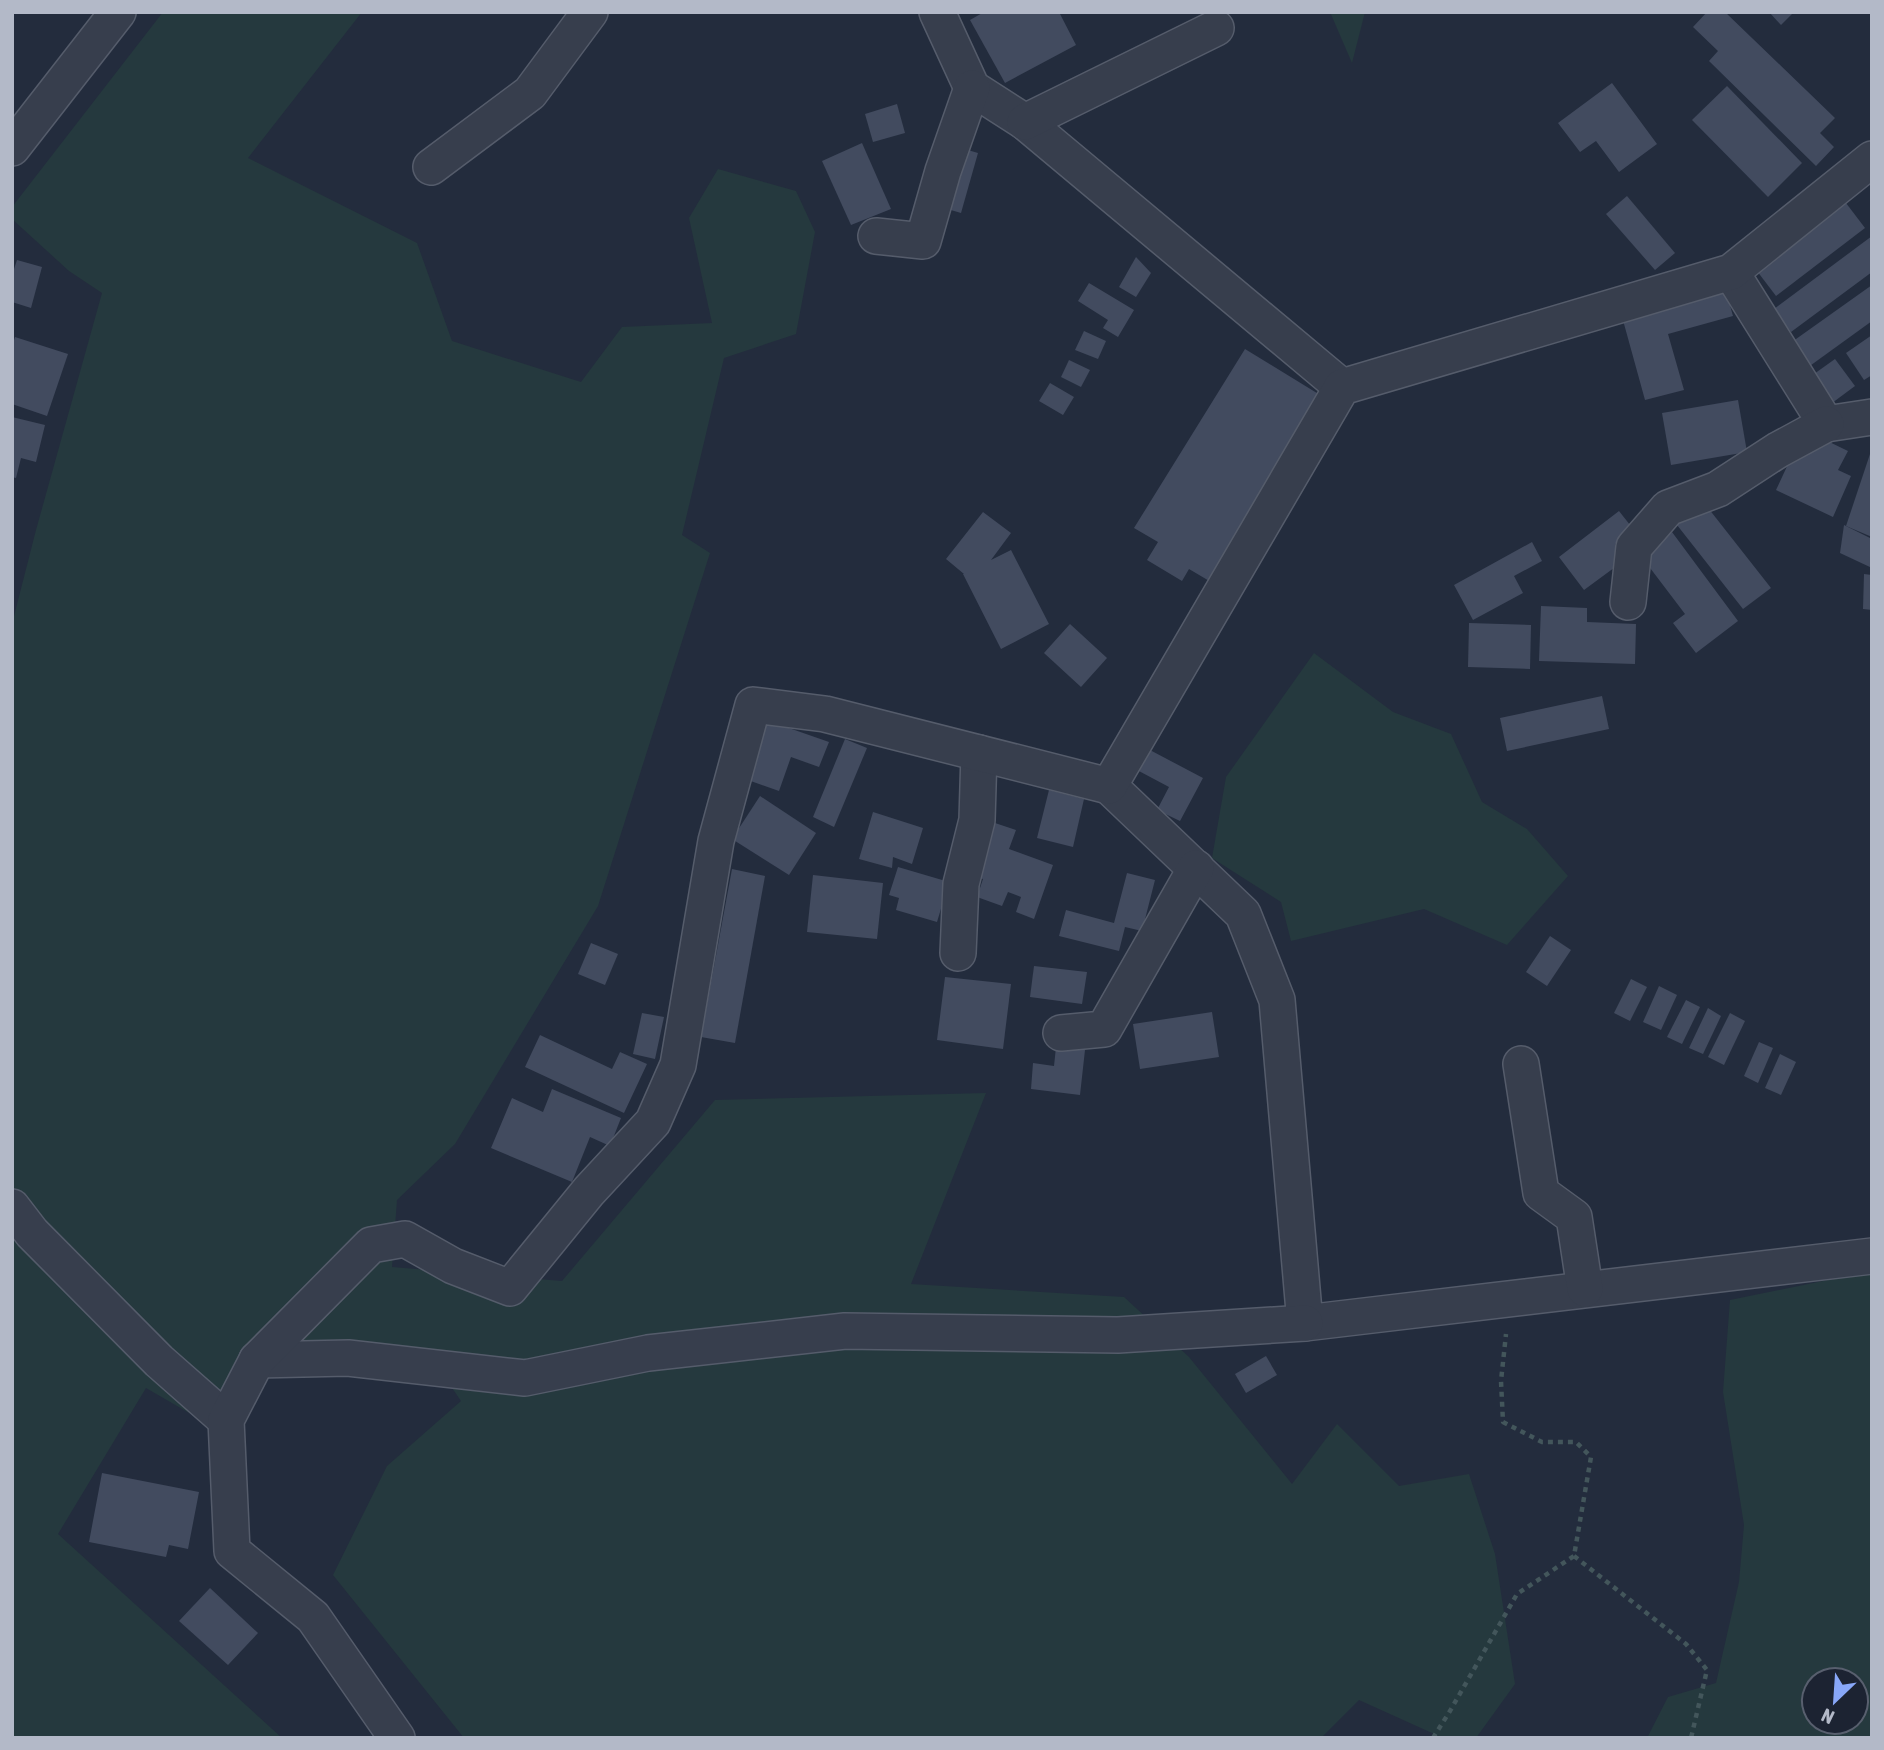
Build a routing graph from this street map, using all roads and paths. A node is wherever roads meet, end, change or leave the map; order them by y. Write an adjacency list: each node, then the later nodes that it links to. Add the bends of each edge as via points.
1 (118, 12): 7 (street)
2 (590, 12): 9 (street, via 530,93)
3 (937, 12): 5 (street)
4 (1216, 28): 6 (street)
5 (972, 88): 6 (street); 10 (street, via 923,241)
6 (1025, 122): 12 (street)
7 (12, 148)
8 (1872, 159): 11 (street)
9 (431, 167)
10 (876, 236)
11 (1731, 272): 12 (street); 14 (street)
12 (1342, 387): 17 (street)
13 (1872, 418): 14 (street)
14 (1826, 424): 15 (street, via 1718,489 1668,508 1634,547)
15 (1628, 603)
16 (979, 753): 17 (street); 19 (street, via 977,820 961,884); 27 (street, via 825,714 753,705 716,841 678,1065 653,1122 510,1288 453,1266 405,1239 371,1245)
17 (1109, 786): 18 (street)
18 (1196, 868): 20 (street, via 1104,1029); 26 (street, via 1243,914 1277,1000)
19 (958, 953)
20 (1061, 1033)
21 (1521, 1064): 24 (street, via 1541,1193 1574,1217)
22 (12, 1207): 28 (street, via 159,1361)
23 (1872, 1256): 24 (street)
24 (1585, 1289): 25 (street)
25 (1510, 1298): 26 (street); 29 (path, via 1501,1381 1503,1422 1542,1441 1576,1442 1591,1457)
26 (1305, 1323): 27 (street, via 1118,1335 845,1331 648,1353 525,1378 348,1358)
27 (257, 1360): 28 (street)
28 (226, 1420): 30 (street, via 232,1551 313,1617)
29 (1574, 1556): 31 (path, via 1517,1594); 32 (path, via 1686,1644 1707,1670)
30 (397, 1738)
31 (1433, 1738)
32 (1691, 1738)

